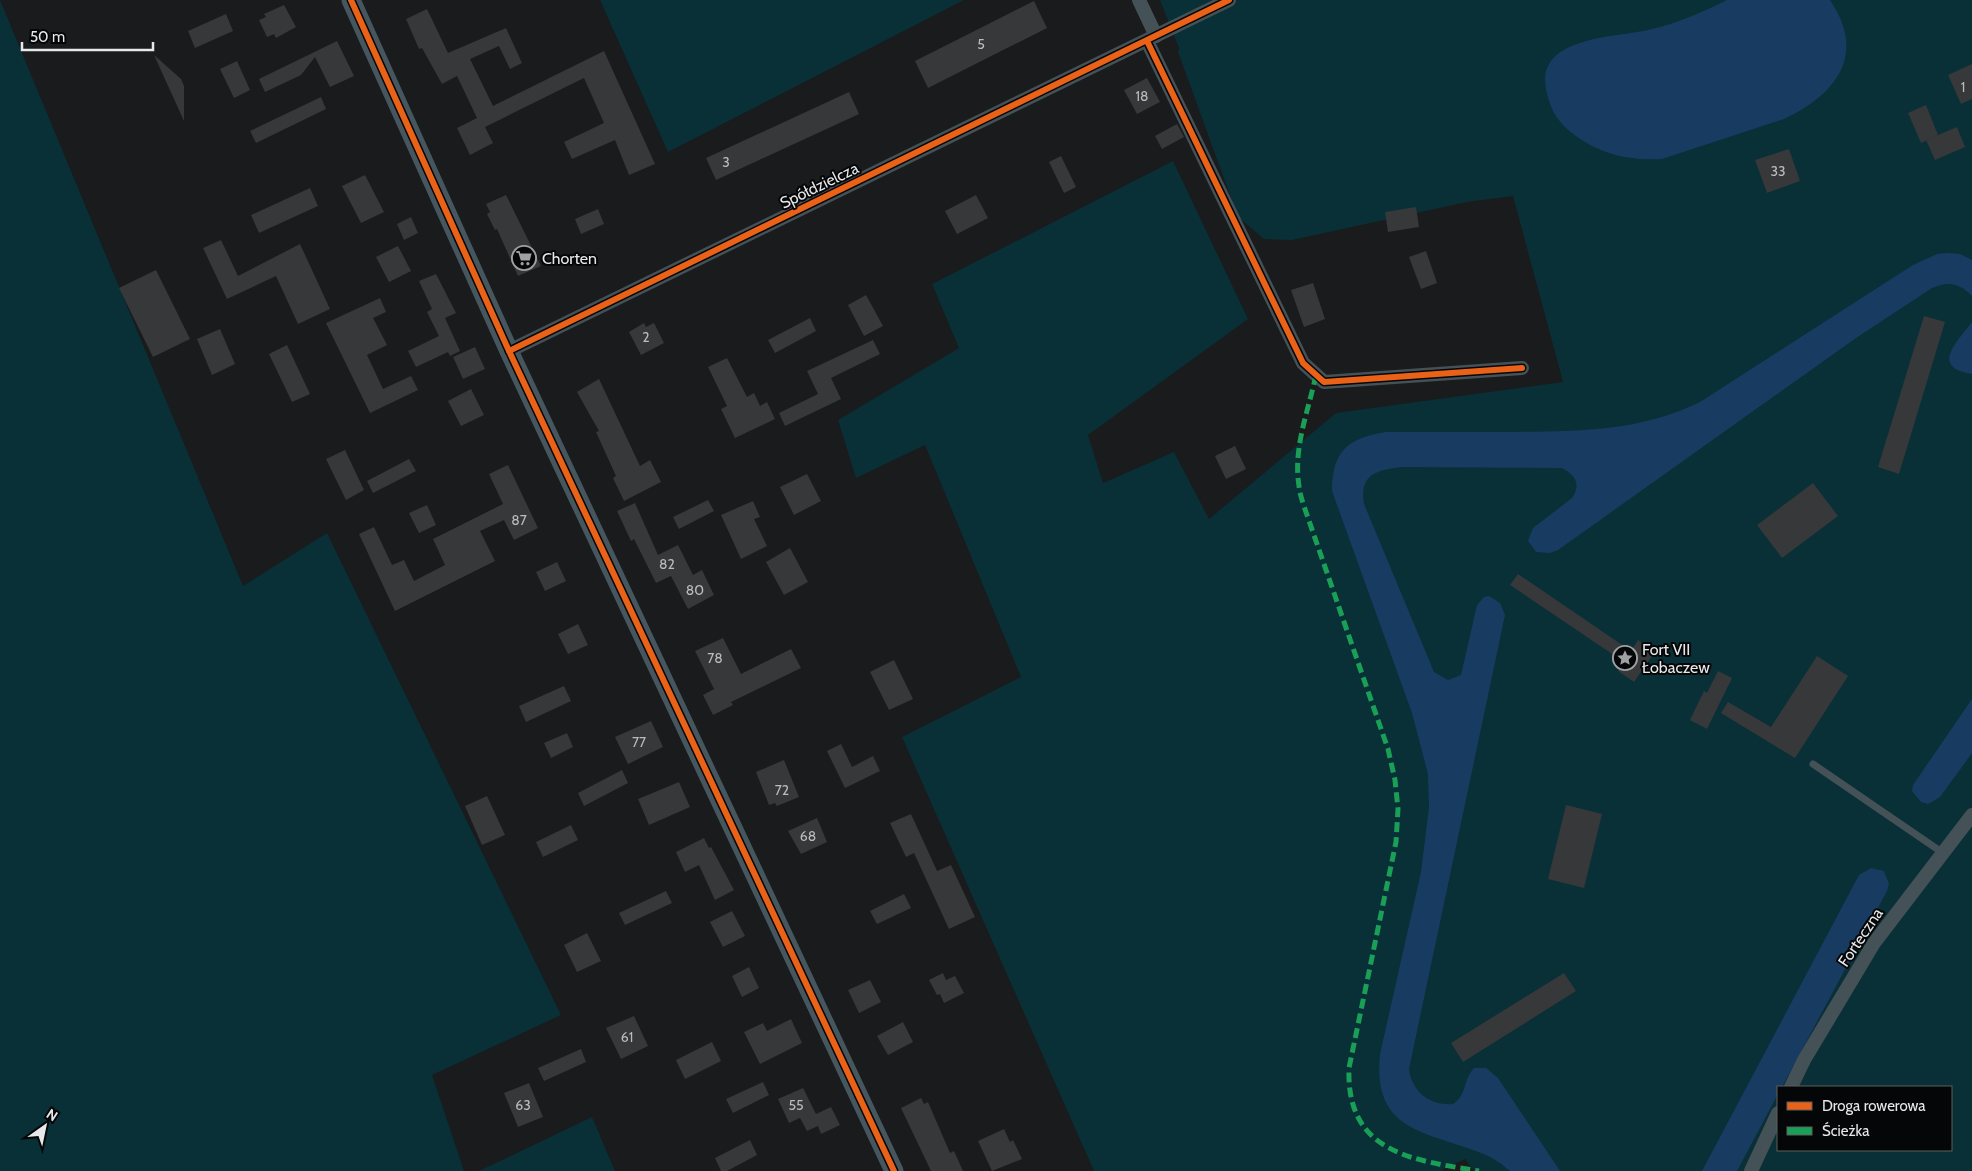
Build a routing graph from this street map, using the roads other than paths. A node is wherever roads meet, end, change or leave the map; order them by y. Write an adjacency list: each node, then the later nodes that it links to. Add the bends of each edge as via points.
1 (350, 0): 5 (main road)
2 (1139, 0): 4 (street)
3 (1229, 0): 4 (street, Spółdzielcza)
4 (1148, 40): 5 (street, Spółdzielcza); 6 (street, via 1303,363 1324,382)
5 (509, 351): 12 (main road)
6 (1522, 368)
7 (1813, 764): 9 (lane)
8 (1972, 815): 9 (street, Forteczna)
9 (1943, 853): 10 (street, Forteczna, via 1874,943)
10 (1791, 1086)
11 (1777, 1115): 13 (street)
12 (894, 1171)
13 (1751, 1171)

